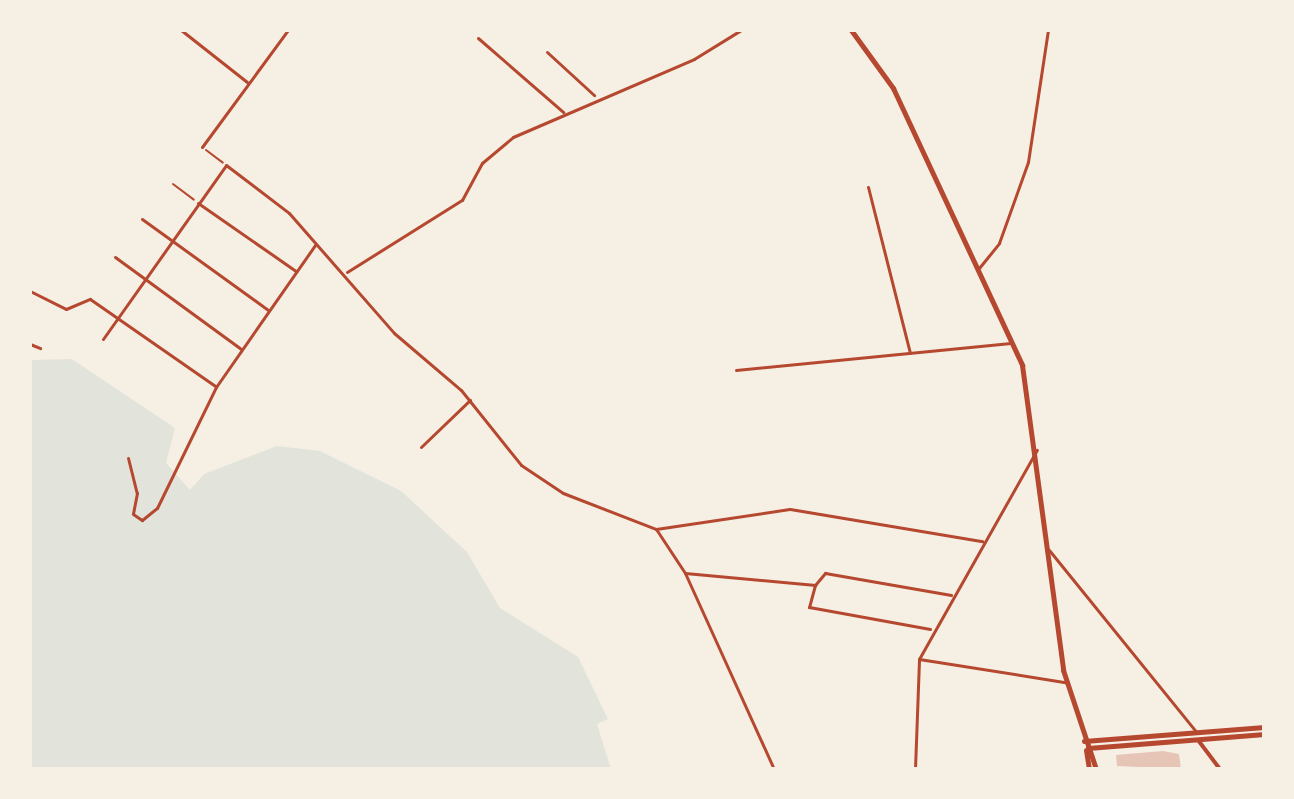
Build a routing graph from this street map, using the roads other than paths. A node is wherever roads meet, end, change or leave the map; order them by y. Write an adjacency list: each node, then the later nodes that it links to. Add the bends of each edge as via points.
1 (181, 30): 8 (street)
2 (288, 30): 8 (street)
3 (741, 30): 9 (street, via 694,59)
4 (851, 30): 18 (main road, via 893,88)
5 (1048, 30): 18 (street, via 1028,162 999,243)
6 (478, 38): 10 (street)
7 (547, 52): 9 (street)
8 (248, 83): 11 (street)
9 (595, 96): 10 (street)
10 (564, 113): 20 (street, via 495,149 462,200)
11 (202, 147)
12 (868, 187): 30 (street)
13 (198, 203): 15 (street); 16 (street, via 226,165 272,197); 19 (street)
14 (142, 219): 15 (street)
15 (171, 242): 21 (street); 23 (street)
16 (315, 245): 19 (street); 20 (street)
17 (115, 257): 21 (street)
18 (978, 268): 26 (main road)
19 (296, 271): 23 (street)
20 (346, 272): 33 (street, via 394,333)
21 (144, 277): 24 (street); 29 (street)
22 (30, 291): 24 (street, via 66,309 90,299)
23 (269, 310): 29 (street)
24 (118, 318): 25 (street); 32 (street)
25 (103, 339)
26 (1013, 342): 30 (street); 35 (main road)
27 (30, 344): 28 (street)
28 (40, 348)
29 (241, 350): 32 (street)
30 (910, 353): 31 (street)
31 (736, 370)
32 (216, 387): 36 (street, via 157,508 142,520 133,514 137,493)
33 (470, 400): 34 (street); 37 (street, via 539,480)
34 (421, 447)
35 (1037, 450): 38 (street); 39 (main road)
36 (128, 458)
37 (656, 529): 38 (street, via 790,509); 40 (street)
38 (982, 541): 42 (street)
39 (1049, 550): 45 (main road); 48 (street)
40 (685, 573): 41 (street); 51 (street)
41 (815, 585): 42 (street, via 825,573); 43 (street, via 809,607)
42 (951, 595): 43 (street)
43 (931, 629): 44 (street)
44 (919, 659): 45 (street); 52 (street)
45 (1065, 682): 49 (main road)
46 (1264, 727): 48 (main road)
47 (1264, 734): 48 (main road)
48 (1197, 736): 49 (main road); 50 (main road); 55 (street)
49 (1084, 741): 50 (main road)
50 (1087, 749): 53 (main road); 54 (main road)
51 (774, 769)
52 (915, 769)
53 (1089, 769)
54 (1096, 769)
55 (1218, 769)

